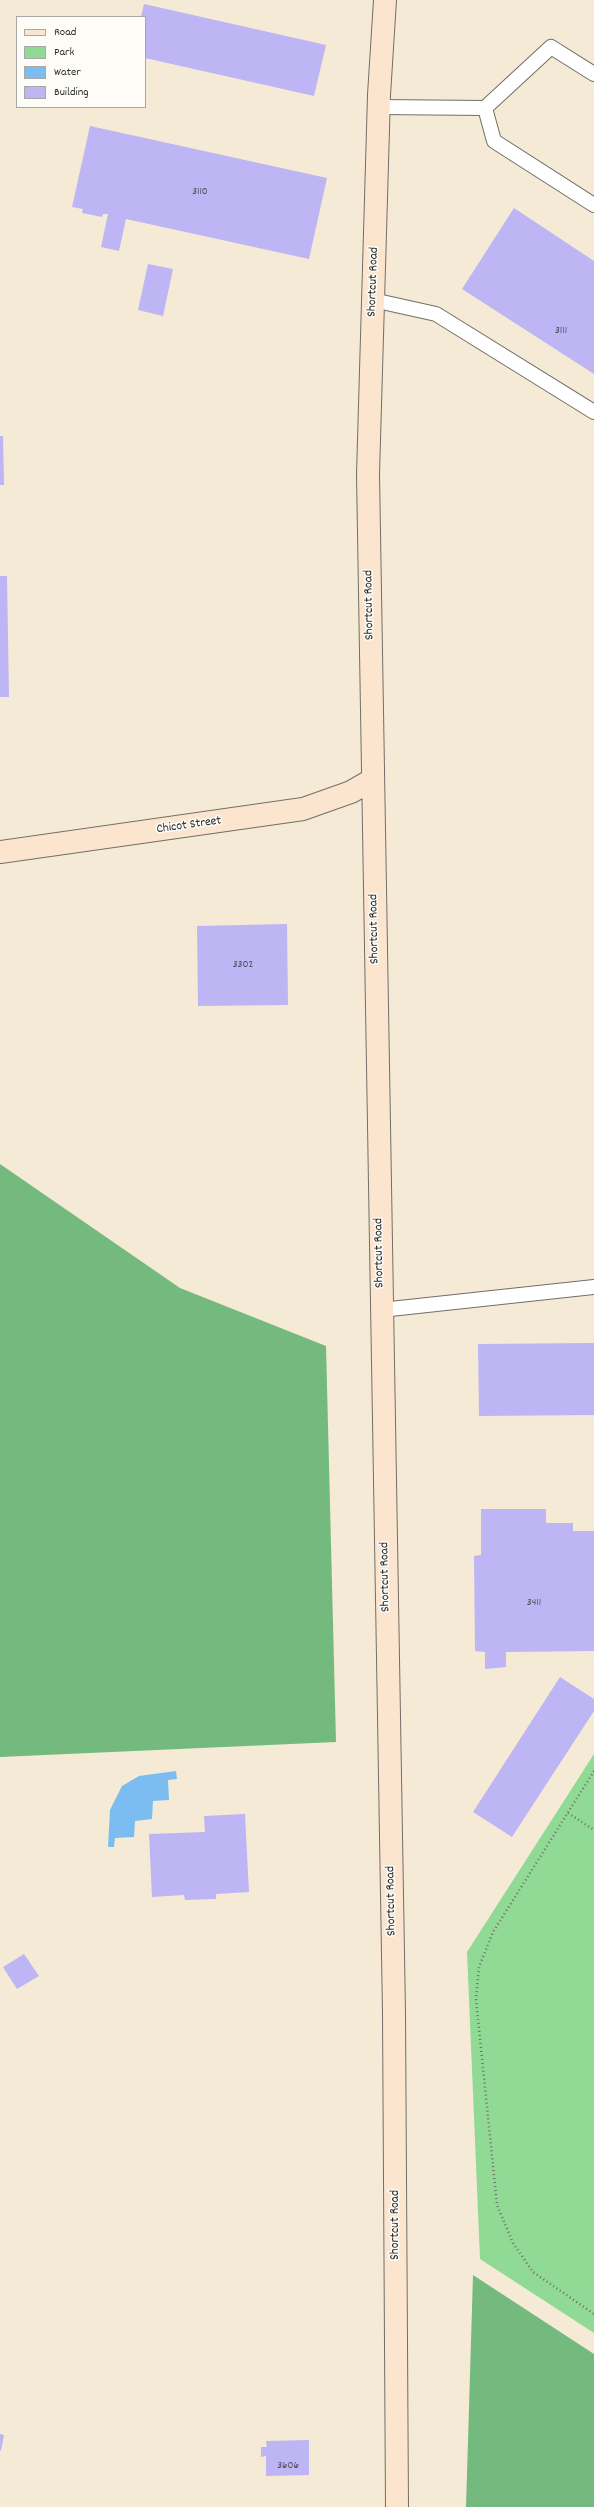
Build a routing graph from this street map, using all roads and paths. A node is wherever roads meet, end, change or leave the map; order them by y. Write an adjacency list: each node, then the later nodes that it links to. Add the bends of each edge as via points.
1 (385, 0): 3 (main road, Shortcut Road)
2 (594, 74): 4 (lane, via 550,47)
3 (379, 107): 4 (lane); 6 (main road, Shortcut Road)
4 (485, 108): 5 (lane, via 494,141)
5 (594, 205)
6 (373, 300): 7 (lane, via 436,314); 8 (main road, Shortcut Road, via 368,474)
7 (594, 412)
8 (372, 780): 9 (main road, Chicot Street, via 351,792 303,810); 11 (main road, Shortcut Road)
9 (0, 852)
10 (594, 1287): 11 (lane)
11 (380, 1310): 16 (main road, Shortcut Road, via 394,2005)
12 (594, 1771): 13 (path)
13 (568, 1813): 14 (path); 15 (path, via 493,1932 479,1967 476,1999 497,2206 513,2243 533,2272)
14 (594, 1830)
15 (594, 2314)
16 (397, 2507)

